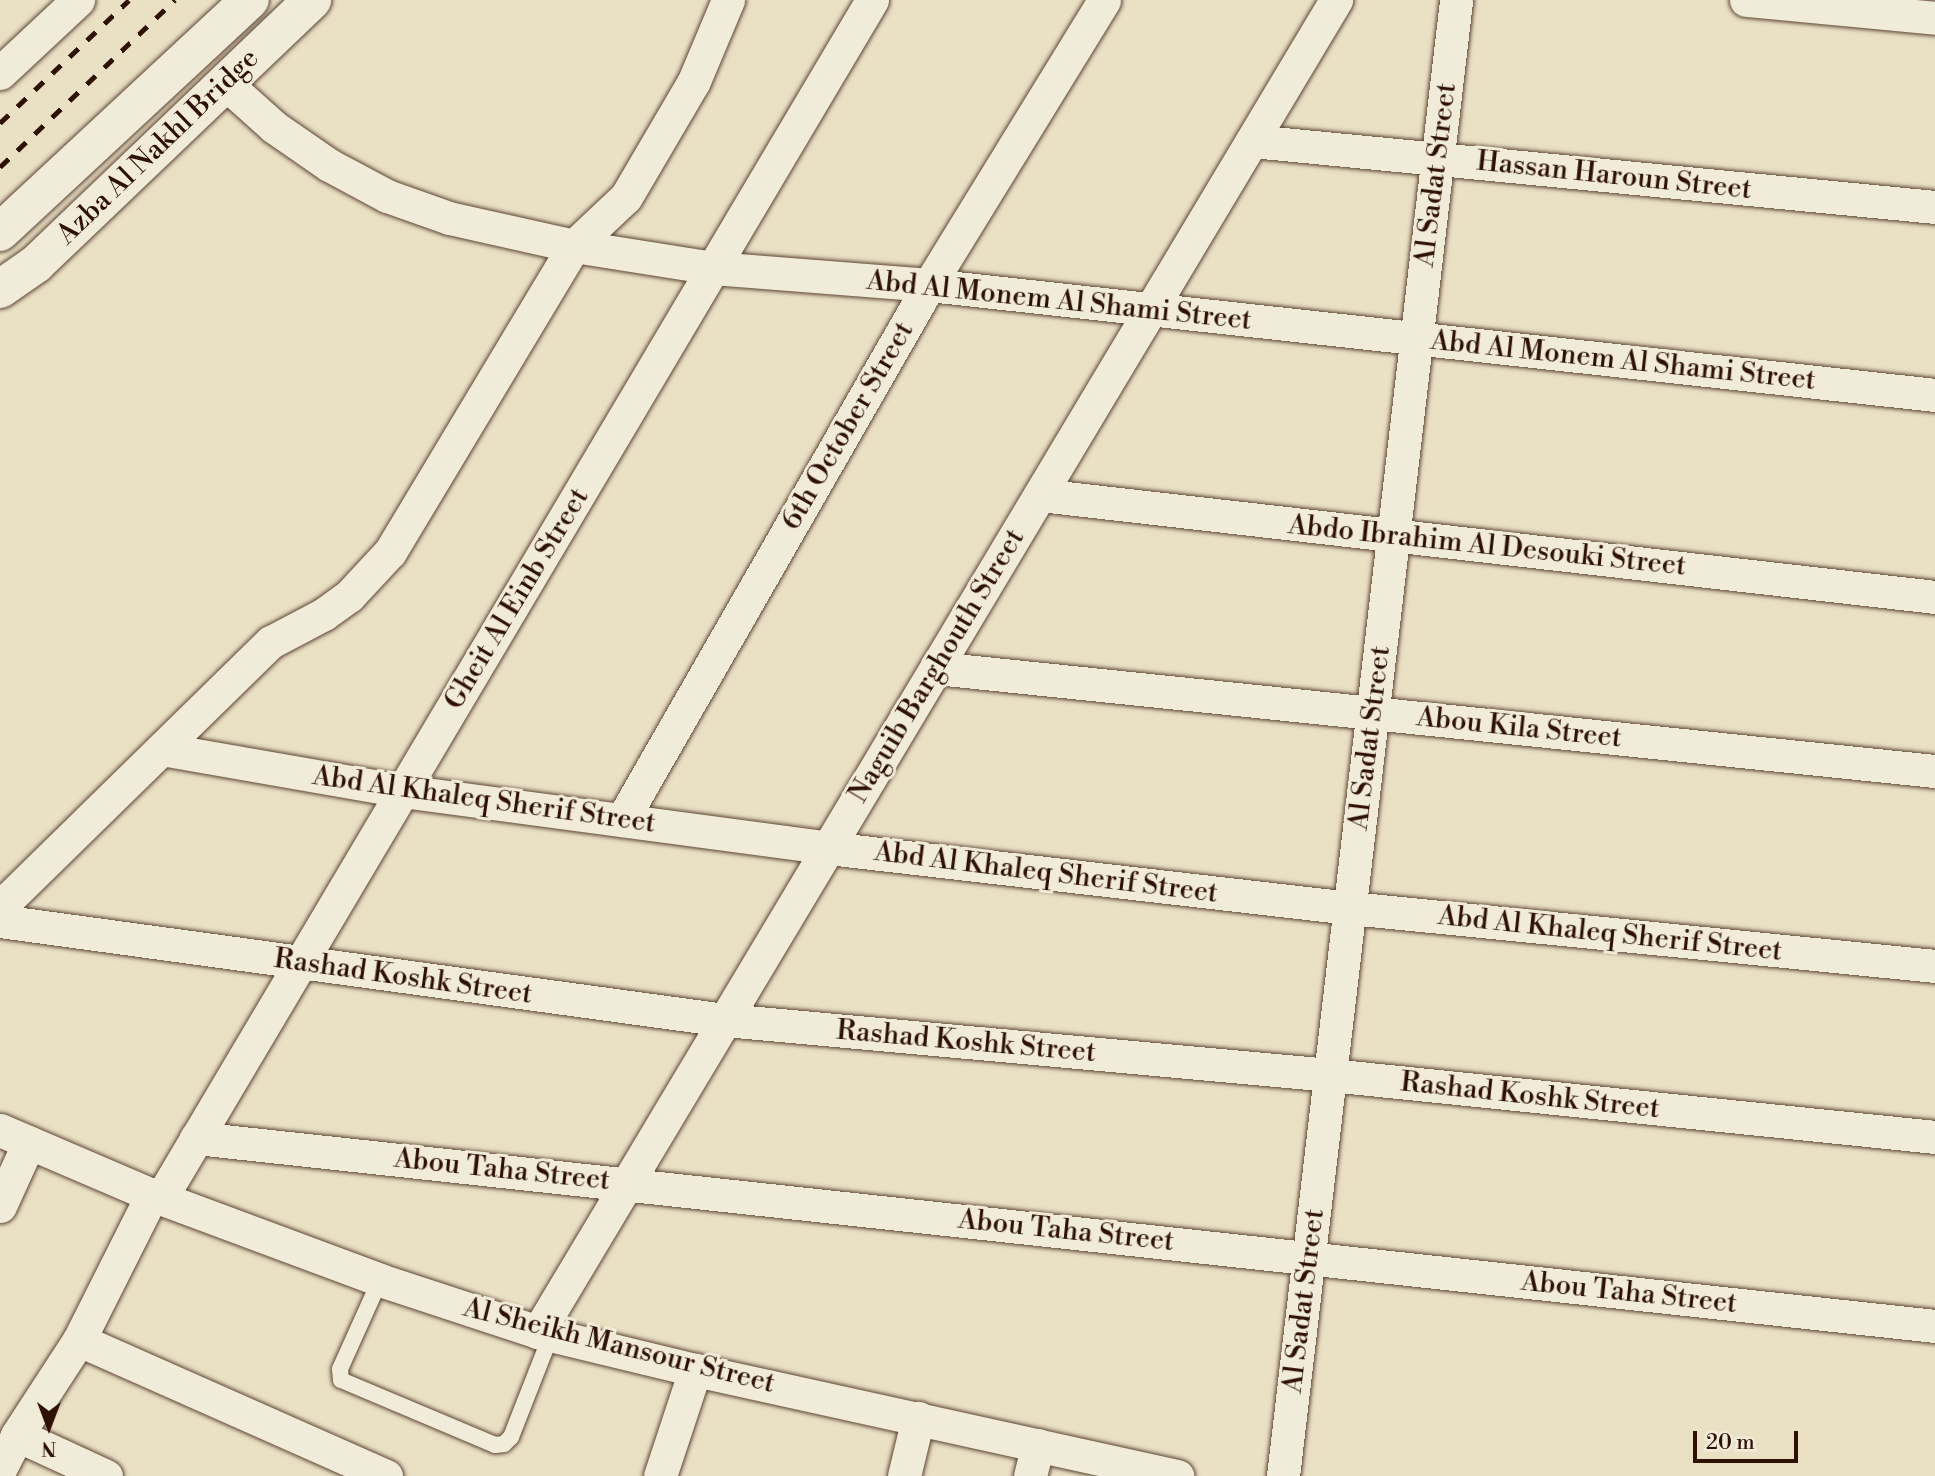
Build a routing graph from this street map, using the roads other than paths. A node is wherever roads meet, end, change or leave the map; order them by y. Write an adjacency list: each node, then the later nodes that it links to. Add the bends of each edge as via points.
1 (78, 0): 11 (street)
2 (250, 0): 16 (main road, Azba Al Nakhl Bridge)
3 (312, 0): 12 (main road, Azba Al Nakhl Bridge)
4 (728, 0): 17 (street, via 694,81 626,197)
5 (872, 0): 18 (street, Gheit Al Einb Street)
6 (1104, 0): 19 (street, 6th October Street)
7 (1336, 0): 13 (street, Naguib Barghouth Street)
8 (1456, 0): 14 (street, Al Sadat Street)
9 (1746, 0): 10 (street)
10 (1935, 18)
11 (0, 73)
12 (225, 83): 17 (street, Abd Al Monem Al Shami Street, via 274,127 387,196 449,218); 20 (main road, Azba Al Nakhl Bridge, via 36,264)
13 (1252, 141): 14 (street, Hassan Haroun Street); 21 (street, Naguib Barghouth Street)
14 (1438, 158): 15 (street, Hassan Haroun Street); 22 (street, Al Sadat Street)
15 (1935, 207)
16 (0, 232)
17 (574, 246): 18 (street, Abd Al Monem Al Shami Street); 29 (street, via 390,552 349,596 271,642)
18 (713, 268): 19 (street, Abd Al Monem Al Shami Street); 31 (street, Gheit Al Einb Street)
19 (929, 285): 21 (street, Abd Al Monem Al Shami Street); 32 (street, 6th October Street)
20 (0, 289)
21 (1150, 312): 22 (street, Abd Al Monem Al Shami Street); 24 (street, Naguib Barghouth Street)
22 (1416, 339): 23 (street, Abd Al Monem Al Shami Street); 25 (street, Al Sadat Street)
23 (1935, 396)
24 (1040, 495): 25 (street, Abdo Ibrahim Al Desouki Street); 27 (street, Naguib Barghouth Street)
25 (1394, 536): 26 (street, Abdo Ibrahim Al Desouki Street); 28 (street, Al Sadat Street)
26 (1935, 597)
27 (936, 668): 28 (street, Abou Kila Street); 33 (street, Naguib Barghouth Street)
28 (1373, 713): 30 (street, Abou Kila Street); 35 (street, Al Sadat Street)
29 (162, 749): 31 (street, Abd Al Khaleq Sherif Street); 34 (street)
30 (1935, 771)
31 (403, 791): 32 (street, Abd Al Khaleq Sherif Street); 37 (street, Gheit Al Einb Street)
32 (622, 820): 33 (street, Abd Al Khaleq Sherif Street)
33 (828, 848): 35 (street, Abd Al Khaleq Sherif Street); 39 (street, Naguib Barghouth Street)
34 (0, 907)
35 (1350, 908): 38 (street, Abd Al Khaleq Sherif Street); 40 (street, Al Sadat Street)
36 (0, 921): 37 (street, Rashad Koshk Street)
37 (300, 964): 39 (street, Rashad Koshk Street); 43 (street, Gheit Al Einb Street)
38 (1935, 966)
39 (725, 1020): 40 (street, Rashad Koshk Street); 44 (street, Naguib Barghouth Street)
40 (1331, 1075): 42 (street, Rashad Koshk Street); 47 (street, Al Sadat Street)
41 (15, 1136): 45 (street, Al Sheikh Mansour Street); 46 (street)
42 (1935, 1137)
43 (196, 1138): 44 (street, Abou Taha Street); 45 (street, Gheit Al Einb Street)
44 (627, 1184): 47 (street, Abou Taha Street); 50 (street, Naguib Barghouth Street)
45 (157, 1196): 48 (street, Al Sheikh Mansour Street); 51 (street, Gheit Al Einb Street)
46 (0, 1206)
47 (1309, 1258): 49 (street, Abou Taha Street); 62 (street, Al Sadat Street)
48 (380, 1280): 50 (street, Al Sheikh Mansour Street); 50 (lane, via 341,1369 341,1380 495,1445 511,1437)
49 (1935, 1326)
50 (544, 1333): 52 (street, Al Sheikh Mansour Street)
51 (79, 1340): 54 (street, Gheit Al Einb Street); 58 (street)
52 (695, 1370): 53 (street, Al Sheikh Mansour Street); 59 (street)
53 (918, 1418): 55 (street, Al Sheikh Mansour Street); 60 (street)
54 (17, 1435): 56 (street, Gheit Al Einb Street); 57 (street)
55 (1034, 1460): 61 (street, Al Sheikh Mansour Street)
56 (0, 1469)
57 (106, 1476)
58 (386, 1476)
59 (660, 1476)
60 (904, 1476)
61 (1177, 1476)
62 (1283, 1476)

